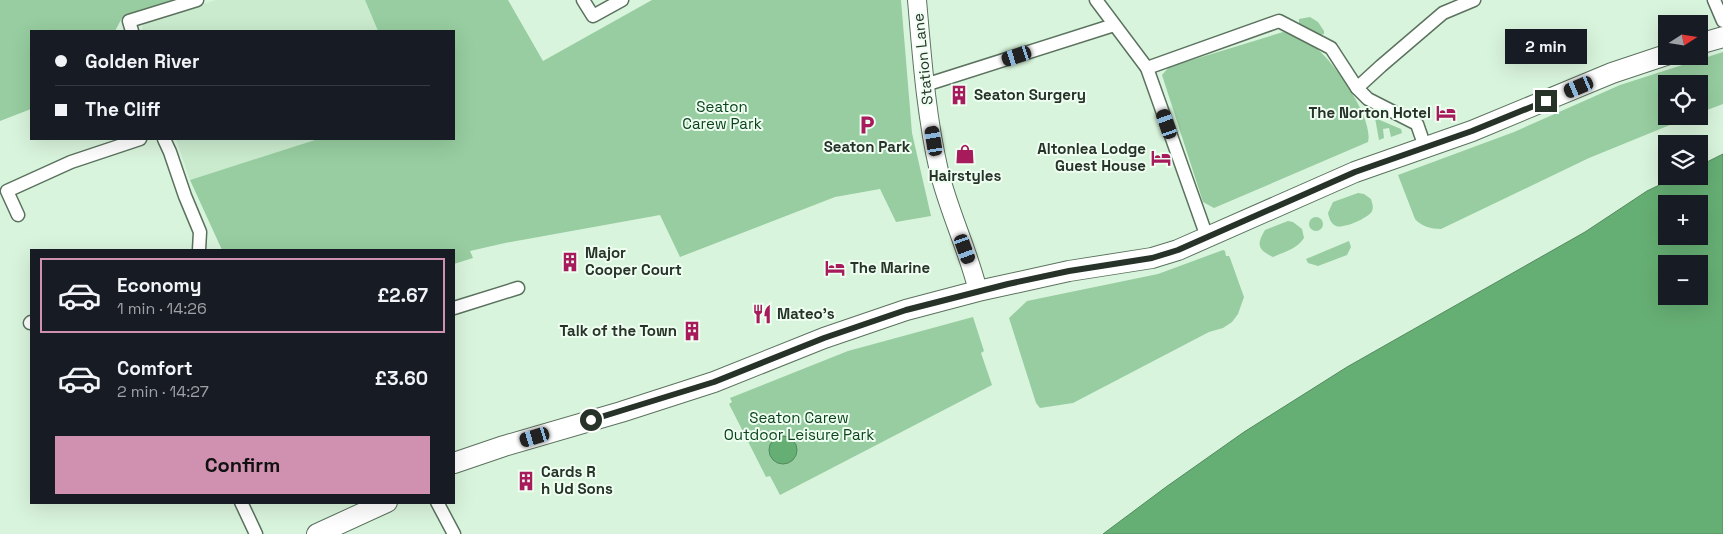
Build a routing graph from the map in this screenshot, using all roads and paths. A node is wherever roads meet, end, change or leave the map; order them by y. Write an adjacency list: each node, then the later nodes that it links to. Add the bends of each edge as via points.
1 (197, 0): 10 (street, via 129,21)
2 (583, 0): 3 (street, via 593,16)
3 (622, 0)
4 (917, 0): 15 (main road, Station Lane)
5 (1096, 0): 9 (street)
6 (1474, 0): 16 (street, via 1443,13)
7 (1714, 0): 8 (street)
8 (1723, 21)
9 (1114, 25): 14 (street); 15 (street)
10 (132, 30)
11 (1723, 37): 12 (main road)
12 (1708, 41)
13 (1658, 58): 19 (main road)
14 (1147, 68): 16 (street, via 1279,21 1331,48); 22 (street)
15 (925, 85): 25 (main road, Station Lane, via 939,172)
16 (1358, 88): 19 (street, via 1368,100 1418,124)
17 (137, 140): 20 (street, via 71,162)
18 (164, 140): 23 (street, via 200,232)
19 (1425, 148): 22 (main road, via 1355,172)
20 (3, 192): 21 (street)
21 (18, 215)
22 (1207, 237): 25 (main road, via 1152,258 1069,271)
23 (199, 249)
24 (518, 288): 26 (street)
25 (978, 291): 27 (main road, via 906,310 824,338 714,382)
26 (455, 308)
27 (455, 463)
28 (242, 504): 31 (street)
29 (383, 504): 32 (main road)
30 (438, 504): 33 (street)
31 (256, 534)
32 (316, 534)
33 (454, 534)

